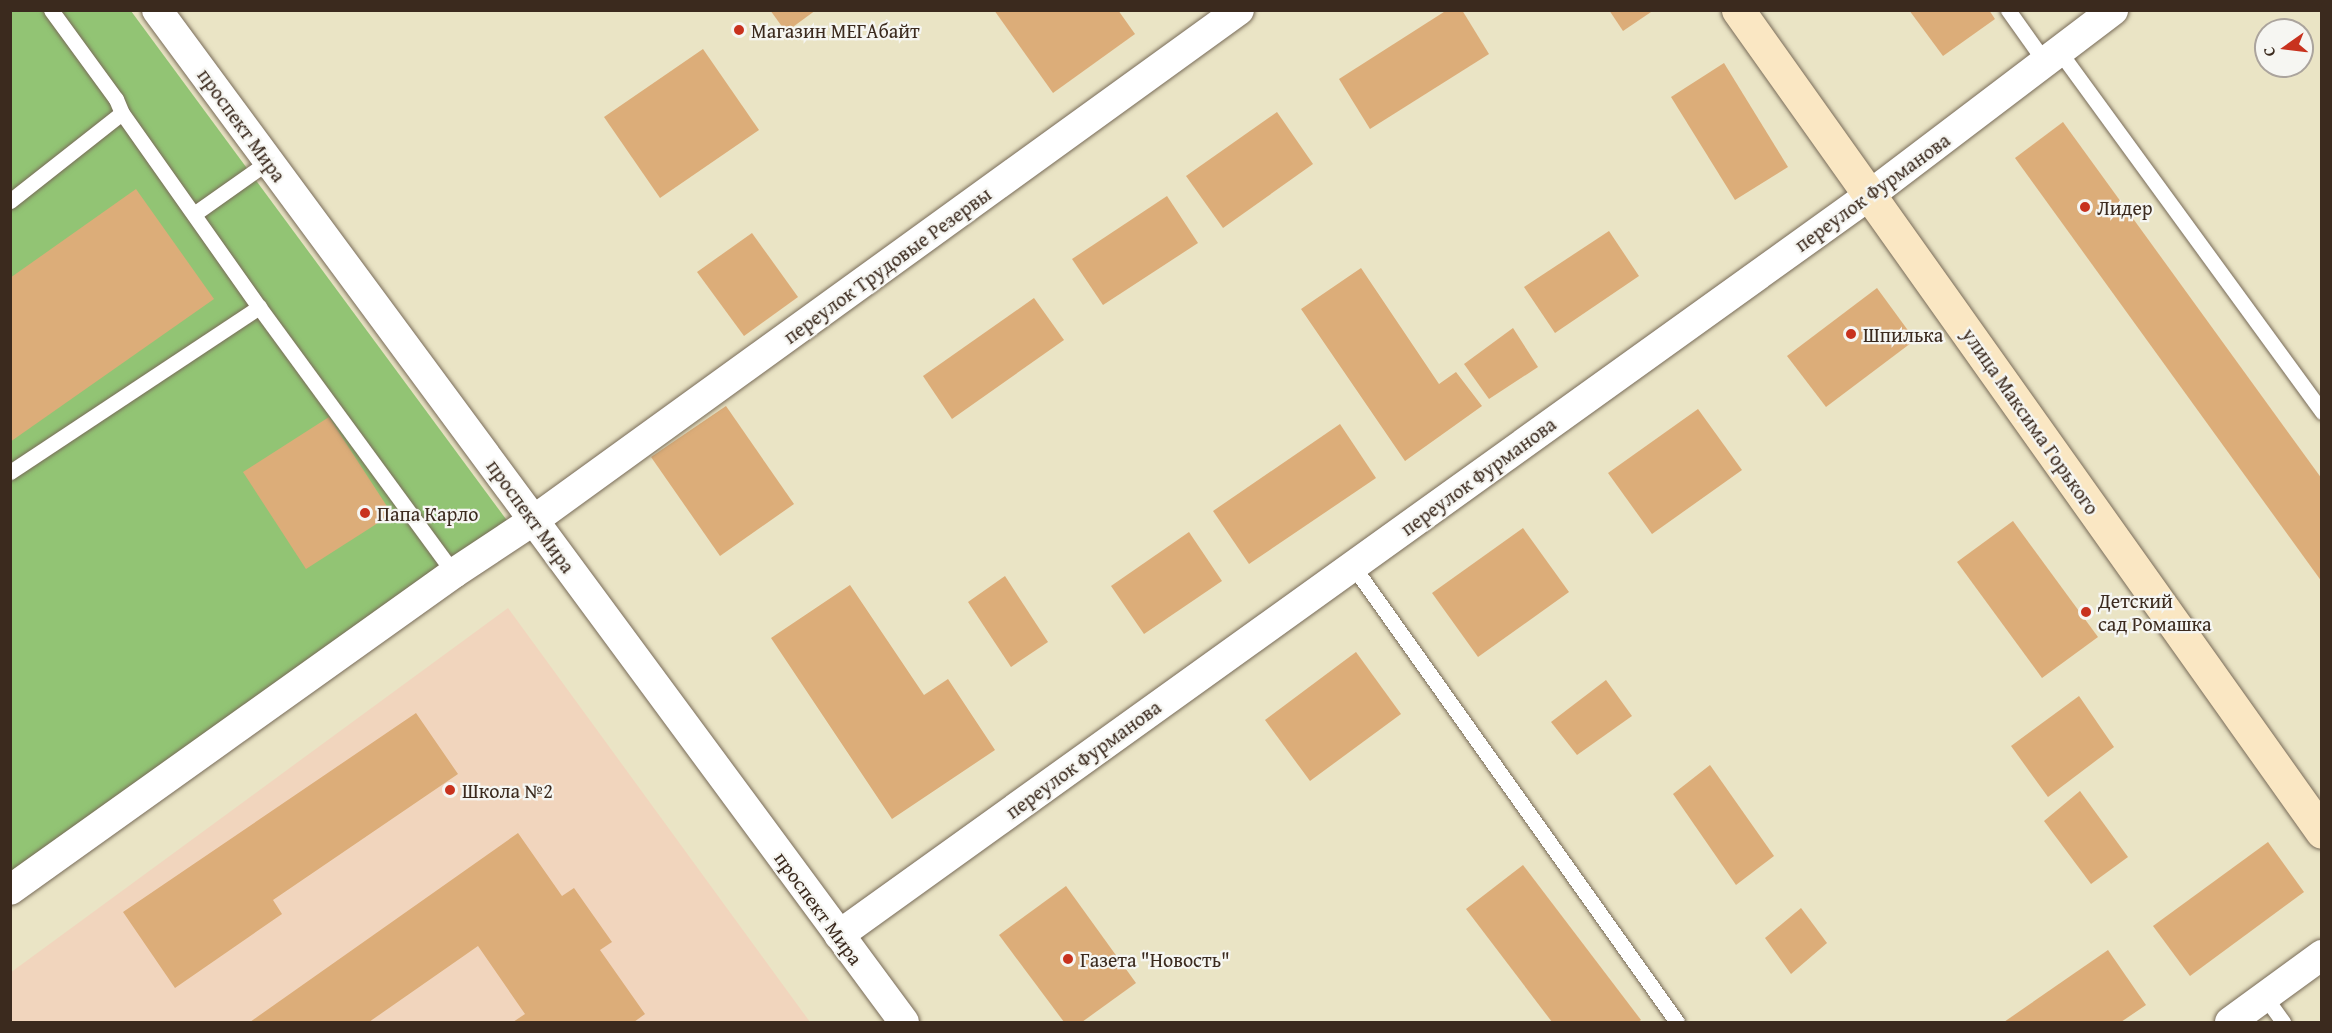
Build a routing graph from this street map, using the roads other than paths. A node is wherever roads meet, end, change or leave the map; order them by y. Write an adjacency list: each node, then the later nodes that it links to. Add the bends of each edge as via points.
1 (51, 10): 8 (lane, via 116,99)
2 (157, 10): 9 (street, проспект Мира)
3 (1239, 10): 16 (street, переулок Трудовые Резервы)
4 (1738, 10): 10 (main road, улица Максима Горького)
5 (2008, 10): 7 (lane)
6 (2113, 10): 7 (street, переулок Фурманова)
7 (2052, 57): 10 (street, переулок Фурманова); 14 (lane)
8 (122, 113): 11 (lane); 12 (lane)
9 (269, 161): 12 (lane); 16 (street, проспект Мира)
10 (1871, 194): 17 (street, переулок Фурманова); 19 (main road, улица Максима Горького)
11 (10, 201)
12 (194, 214): 13 (lane)
13 (259, 307): 15 (lane); 18 (lane)
14 (2322, 412)
15 (10, 472)
16 (534, 520): 18 (street, переулок Трудовые Резервы); 21 (street, проспект Мира)
17 (1353, 566): 21 (street, переулок Фурманова); 25 (lane)
18 (454, 573): 20 (street, переулок Трудовые Резервы)
19 (2322, 832)
20 (10, 890)
21 (838, 935): 24 (street, проспект Мира)
22 (2322, 956): 23 (street)
23 (2265, 997): 26 (street); 27 (lane)
24 (904, 1023)
25 (1677, 1023)
26 (2230, 1023)
27 (2283, 1023)

